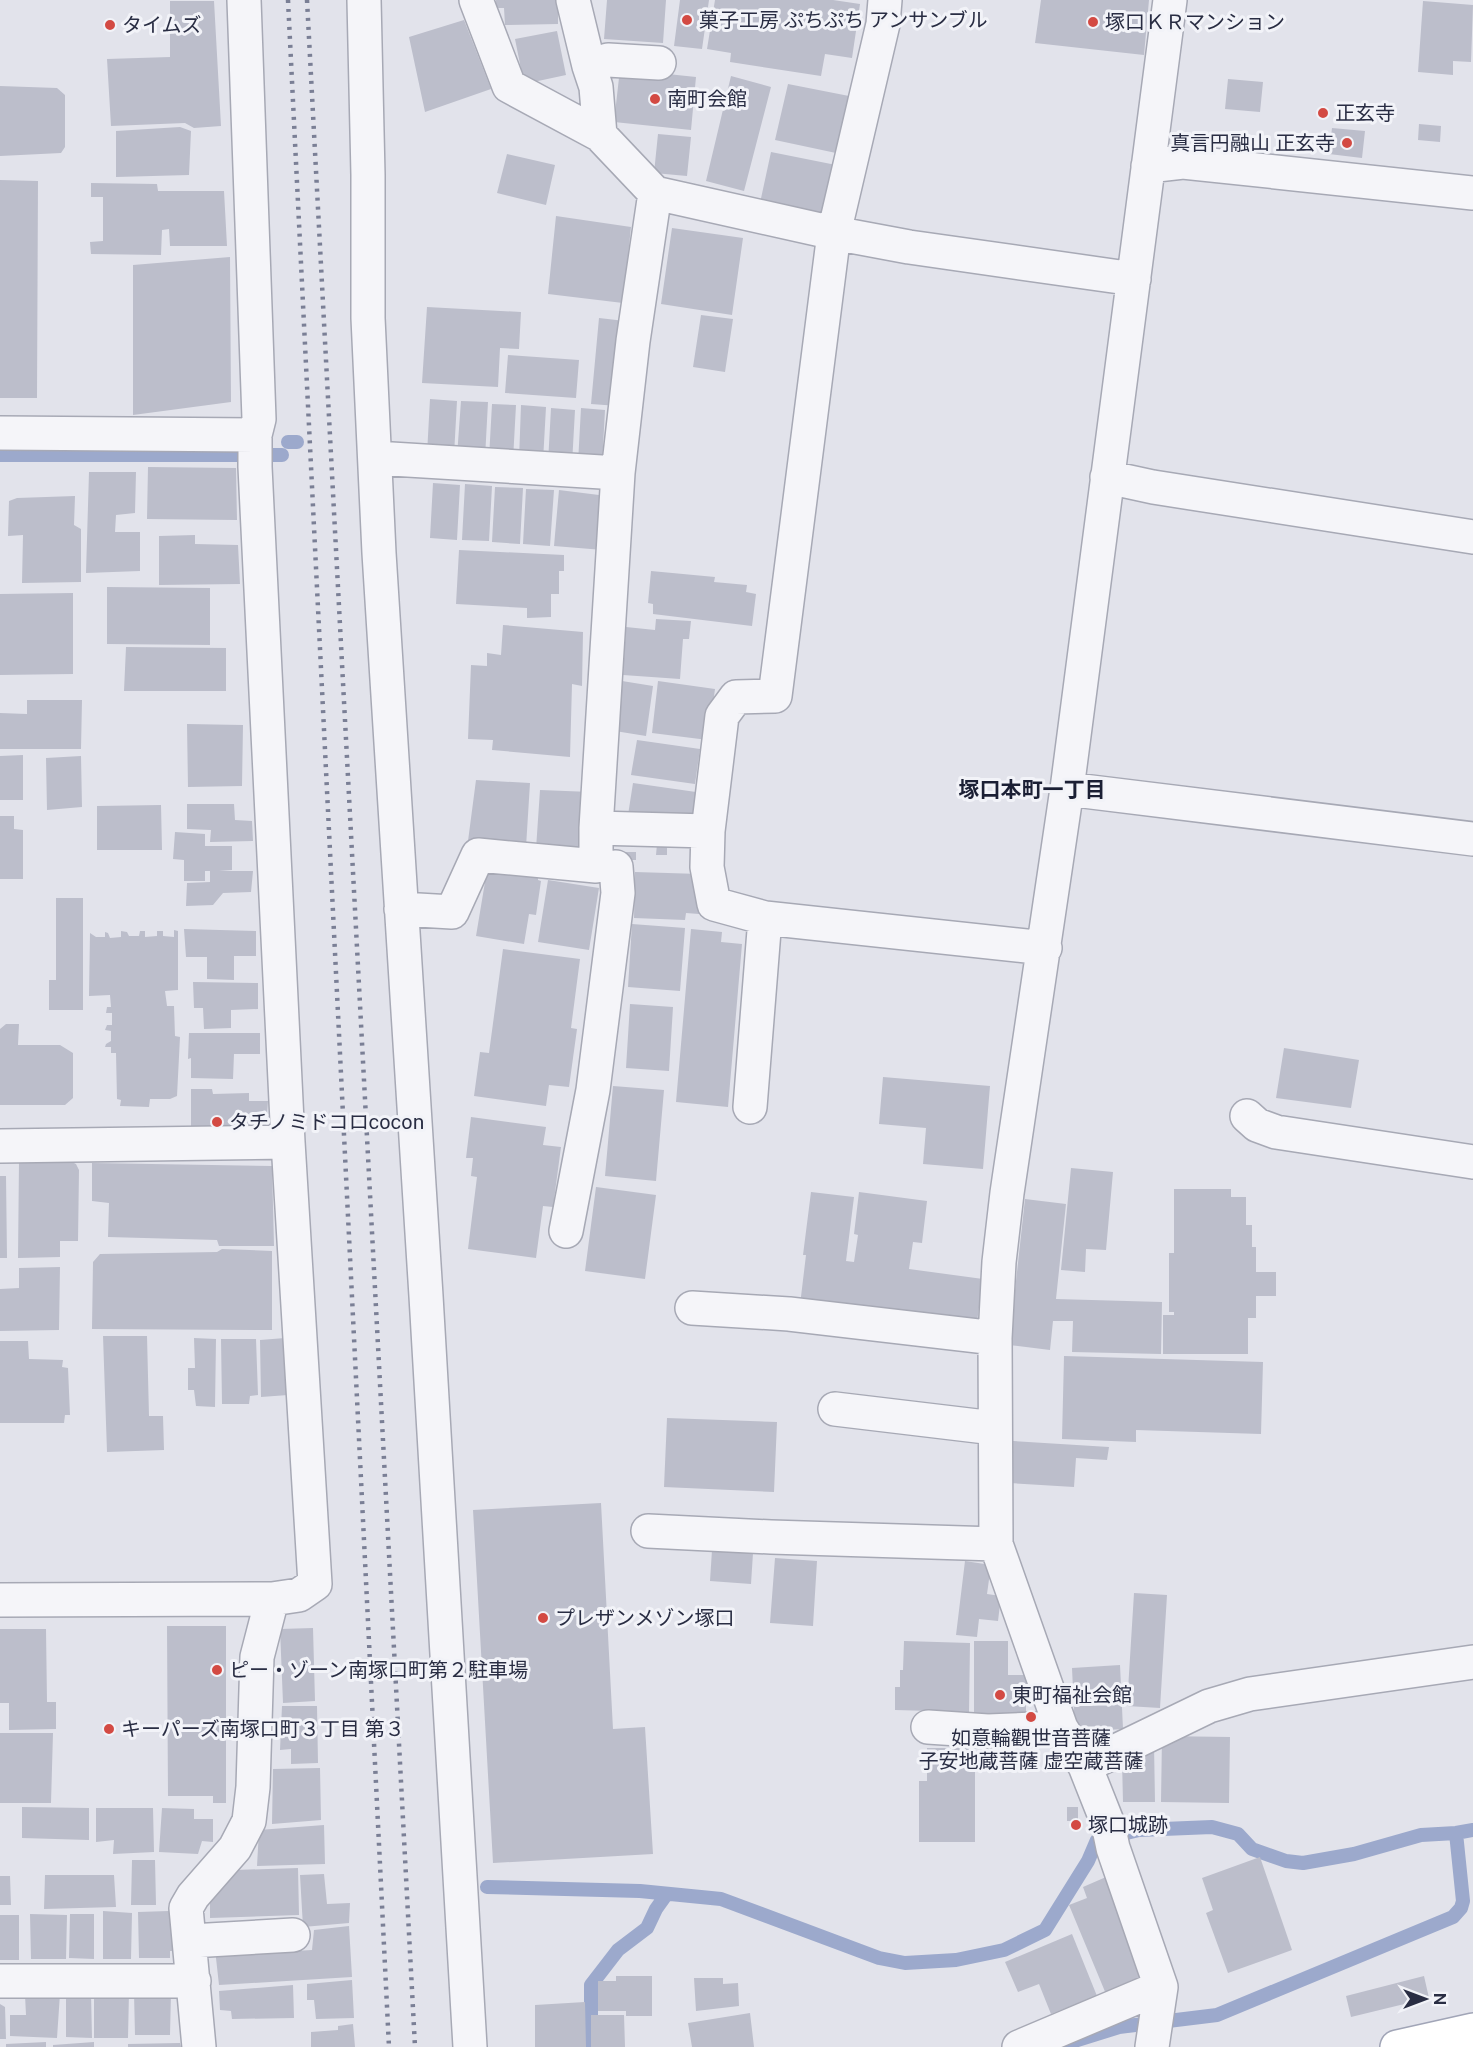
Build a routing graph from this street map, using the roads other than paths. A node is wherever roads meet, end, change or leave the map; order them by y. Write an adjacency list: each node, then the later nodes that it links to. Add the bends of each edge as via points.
1 (244, 0): 16 (street, via 259,419)
2 (364, 0): 17 (street, via 368,318)
3 (476, 0): 9 (street, via 509,86)
4 (573, 0): 8 (street)
5 (885, 0): 13 (street, via 883,24)
6 (1170, 0): 10 (street)
7 (659, 63): 8 (street, via 608,60)
8 (589, 66): 9 (street, via 596,87)
9 (600, 135): 11 (street)
10 (1148, 166): 12 (street, via 1183,162); 14 (street)
11 (655, 193): 13 (street); 18 (street)
12 (1473, 193)
13 (834, 233): 14 (street); 23 (street, via 775,696 736,697 722,716)
14 (1134, 279): 19 (street)
15 (0, 433): 16 (street)
16 (255, 451): 31 (street)
17 (375, 458): 18 (street); 26 (street)
18 (618, 473): 22 (street)
19 (1107, 477): 20 (street); 21 (street)
20 (1473, 537)
21 (1067, 789): 24 (street); 28 (street)
22 (596, 828): 23 (street); 26 (street, via 596,866 478,855 452,912)
23 (708, 831): 27 (street, via 706,867 714,904)
24 (1473, 839)
25 (616, 867): 34 (street, via 618,893 593,1090)
26 (401, 909): 54 (street)
27 (765, 918): 28 (street); 29 (street)
28 (1045, 948): 36 (street, via 1007,1193)
29 (750, 1107)
30 (1247, 1116): 33 (street, via 1257,1125 1276,1132)
31 (288, 1142): 32 (street); 41 (street, via 315,1584 299,1595)
32 (0, 1146)
33 (1473, 1162)
34 (566, 1231)
35 (692, 1308): 36 (street, via 789,1314)
36 (995, 1338): 38 (street)
37 (835, 1408): 38 (street)
38 (994, 1428): 40 (street)
39 (648, 1531): 40 (street)
40 (996, 1544): 45 (street)
41 (272, 1599): 42 (street); 48 (street, via 257,1657 249,1821 235,1848 186,1908)
42 (0, 1600)
43 (1473, 1662): 46 (street, via 1250,1694 1209,1706)
44 (928, 1727): 45 (street, via 988,1731)
45 (1061, 1728): 46 (street)
46 (1085, 1766): 51 (street, via 1111,1836)
47 (293, 1935): 48 (street)
48 (191, 1941): 49 (street)
49 (194, 1981): 50 (street); 53 (street)
50 (0, 1982)
51 (1156, 2020): 55 (street)
52 (1473, 2030): 56 (main road)
53 (199, 2047)
54 (470, 2047)
55 (1019, 2047)
56 (1397, 2047)

